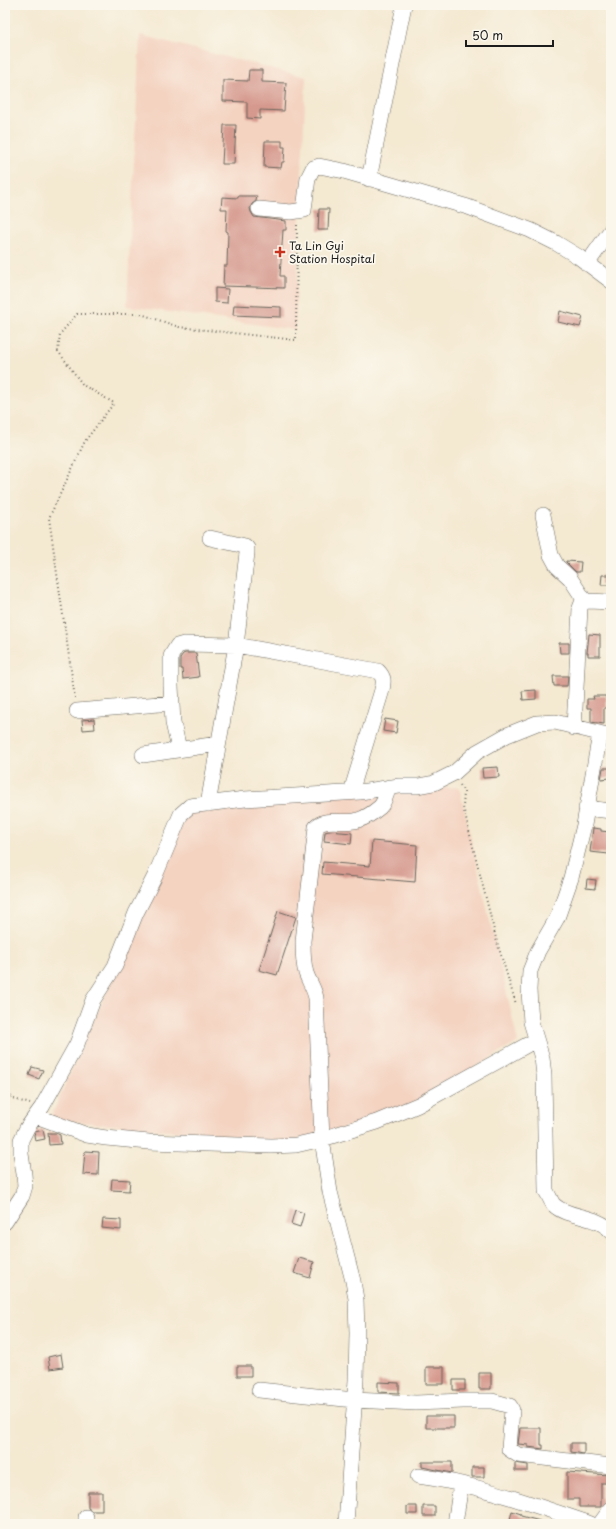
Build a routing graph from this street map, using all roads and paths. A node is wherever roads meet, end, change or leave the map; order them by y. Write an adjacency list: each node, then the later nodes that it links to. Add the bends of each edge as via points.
1 (404, 5): 2 (street)
2 (369, 179): 4 (street, via 344,170 319,166 313,168 308,178 304,210); 6 (street, via 468,207 530,230 556,243)
3 (259, 209): 4 (street)
4 (298, 212): 14 (path, via 296,340 179,327 141,314 77,314 60,334 58,351 83,385 114,403 85,441 49,518)
5 (611, 230): 6 (street)
6 (587, 264): 7 (street)
7 (611, 281)
8 (543, 514): 10 (street, via 551,555)
9 (210, 538): 12 (street, via 247,548)
10 (585, 601): 11 (street); 15 (street, via 580,608)
11 (611, 602)
12 (236, 645): 13 (street, via 177,646 172,656); 17 (street); 22 (street, via 378,671 383,676 382,690)
13 (171, 703): 14 (street); 18 (street)
14 (77, 711)
15 (574, 728): 16 (street); 20 (street, via 555,722 537,723 507,735 477,752)
16 (605, 735): 24 (street)
17 (218, 744): 18 (street); 23 (street)
18 (179, 749): 19 (street)
19 (143, 755)
20 (454, 773): 21 (street, via 434,783); 26 (path, via 464,792 463,807 497,942)
21 (389, 787): 22 (street); 30 (street, via 381,806 369,815 358,821 327,822 316,827 303,954 306,973 316,998)
22 (351, 792): 23 (street)
23 (208, 804): 29 (street, via 190,806 181,814 115,966 93,1000 77,1044)
24 (586, 808): 25 (street); 27 (street, via 564,900 530,971 531,1022)
25 (611, 811)
26 (517, 1009)
27 (536, 1040): 30 (street, via 418,1105); 32 (street, via 544,1075 546,1191 554,1205 588,1218)
28 (5, 1091): 29 (path, via 14,1100)
29 (39, 1112): 30 (street, via 87,1135 106,1138 271,1146); 31 (street, via 21,1140 24,1186 22,1196)
30 (322, 1140): 34 (street, via 332,1198 356,1299 358,1333)
31 (5, 1222)
32 (611, 1231)
33 (259, 1390): 34 (street)
34 (354, 1400): 35 (street, via 416,1403 463,1400 510,1406 512,1410 509,1449 518,1455); 39 (street)
35 (611, 1466)
36 (418, 1476): 37 (street)
37 (462, 1484): 40 (street); 41 (street, via 489,1490)
38 (611, 1509): 42 (street)
39 (346, 1524)
40 (455, 1524)
41 (591, 1524)
42 (600, 1524)

